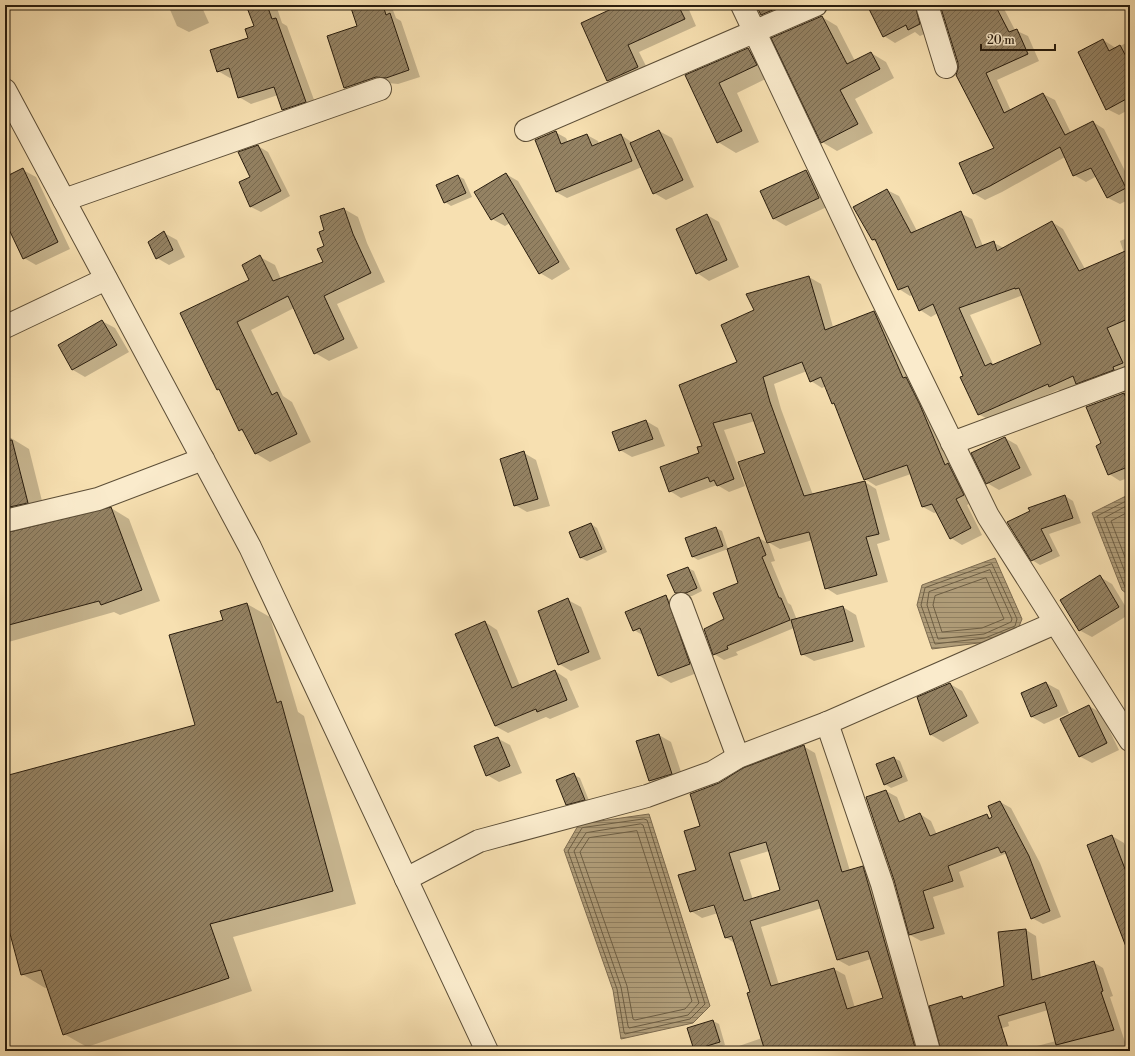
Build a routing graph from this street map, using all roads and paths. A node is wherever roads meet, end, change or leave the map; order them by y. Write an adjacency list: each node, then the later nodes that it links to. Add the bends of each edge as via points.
1 (742, 5): 4 (street)
2 (816, 5): 4 (street)
3 (927, 5): 5 (street)
4 (755, 33): 9 (street); 14 (street)
5 (946, 67)
6 (380, 89): 10 (street)
7 (5, 90): 8 (street)
8 (13, 124): 10 (street)
9 (526, 130)
10 (64, 200): 11 (street)
11 (106, 279): 12 (street); 15 (street)
12 (5, 327)
13 (1130, 376): 14 (street)
14 (952, 443): 18 (street, via 988,516)
15 (203, 459): 16 (street, via 98,499); 22 (street, via 253,554)
16 (5, 521)
17 (681, 604): 21 (street)
18 (1055, 623): 19 (street); 20 (street)
19 (826, 723): 21 (street); 24 (street, via 882,884)
20 (1130, 740)
21 (738, 757): 22 (street, via 713,772 647,796 479,841)
22 (406, 880): 23 (street)
23 (487, 1051)
24 (929, 1051)

